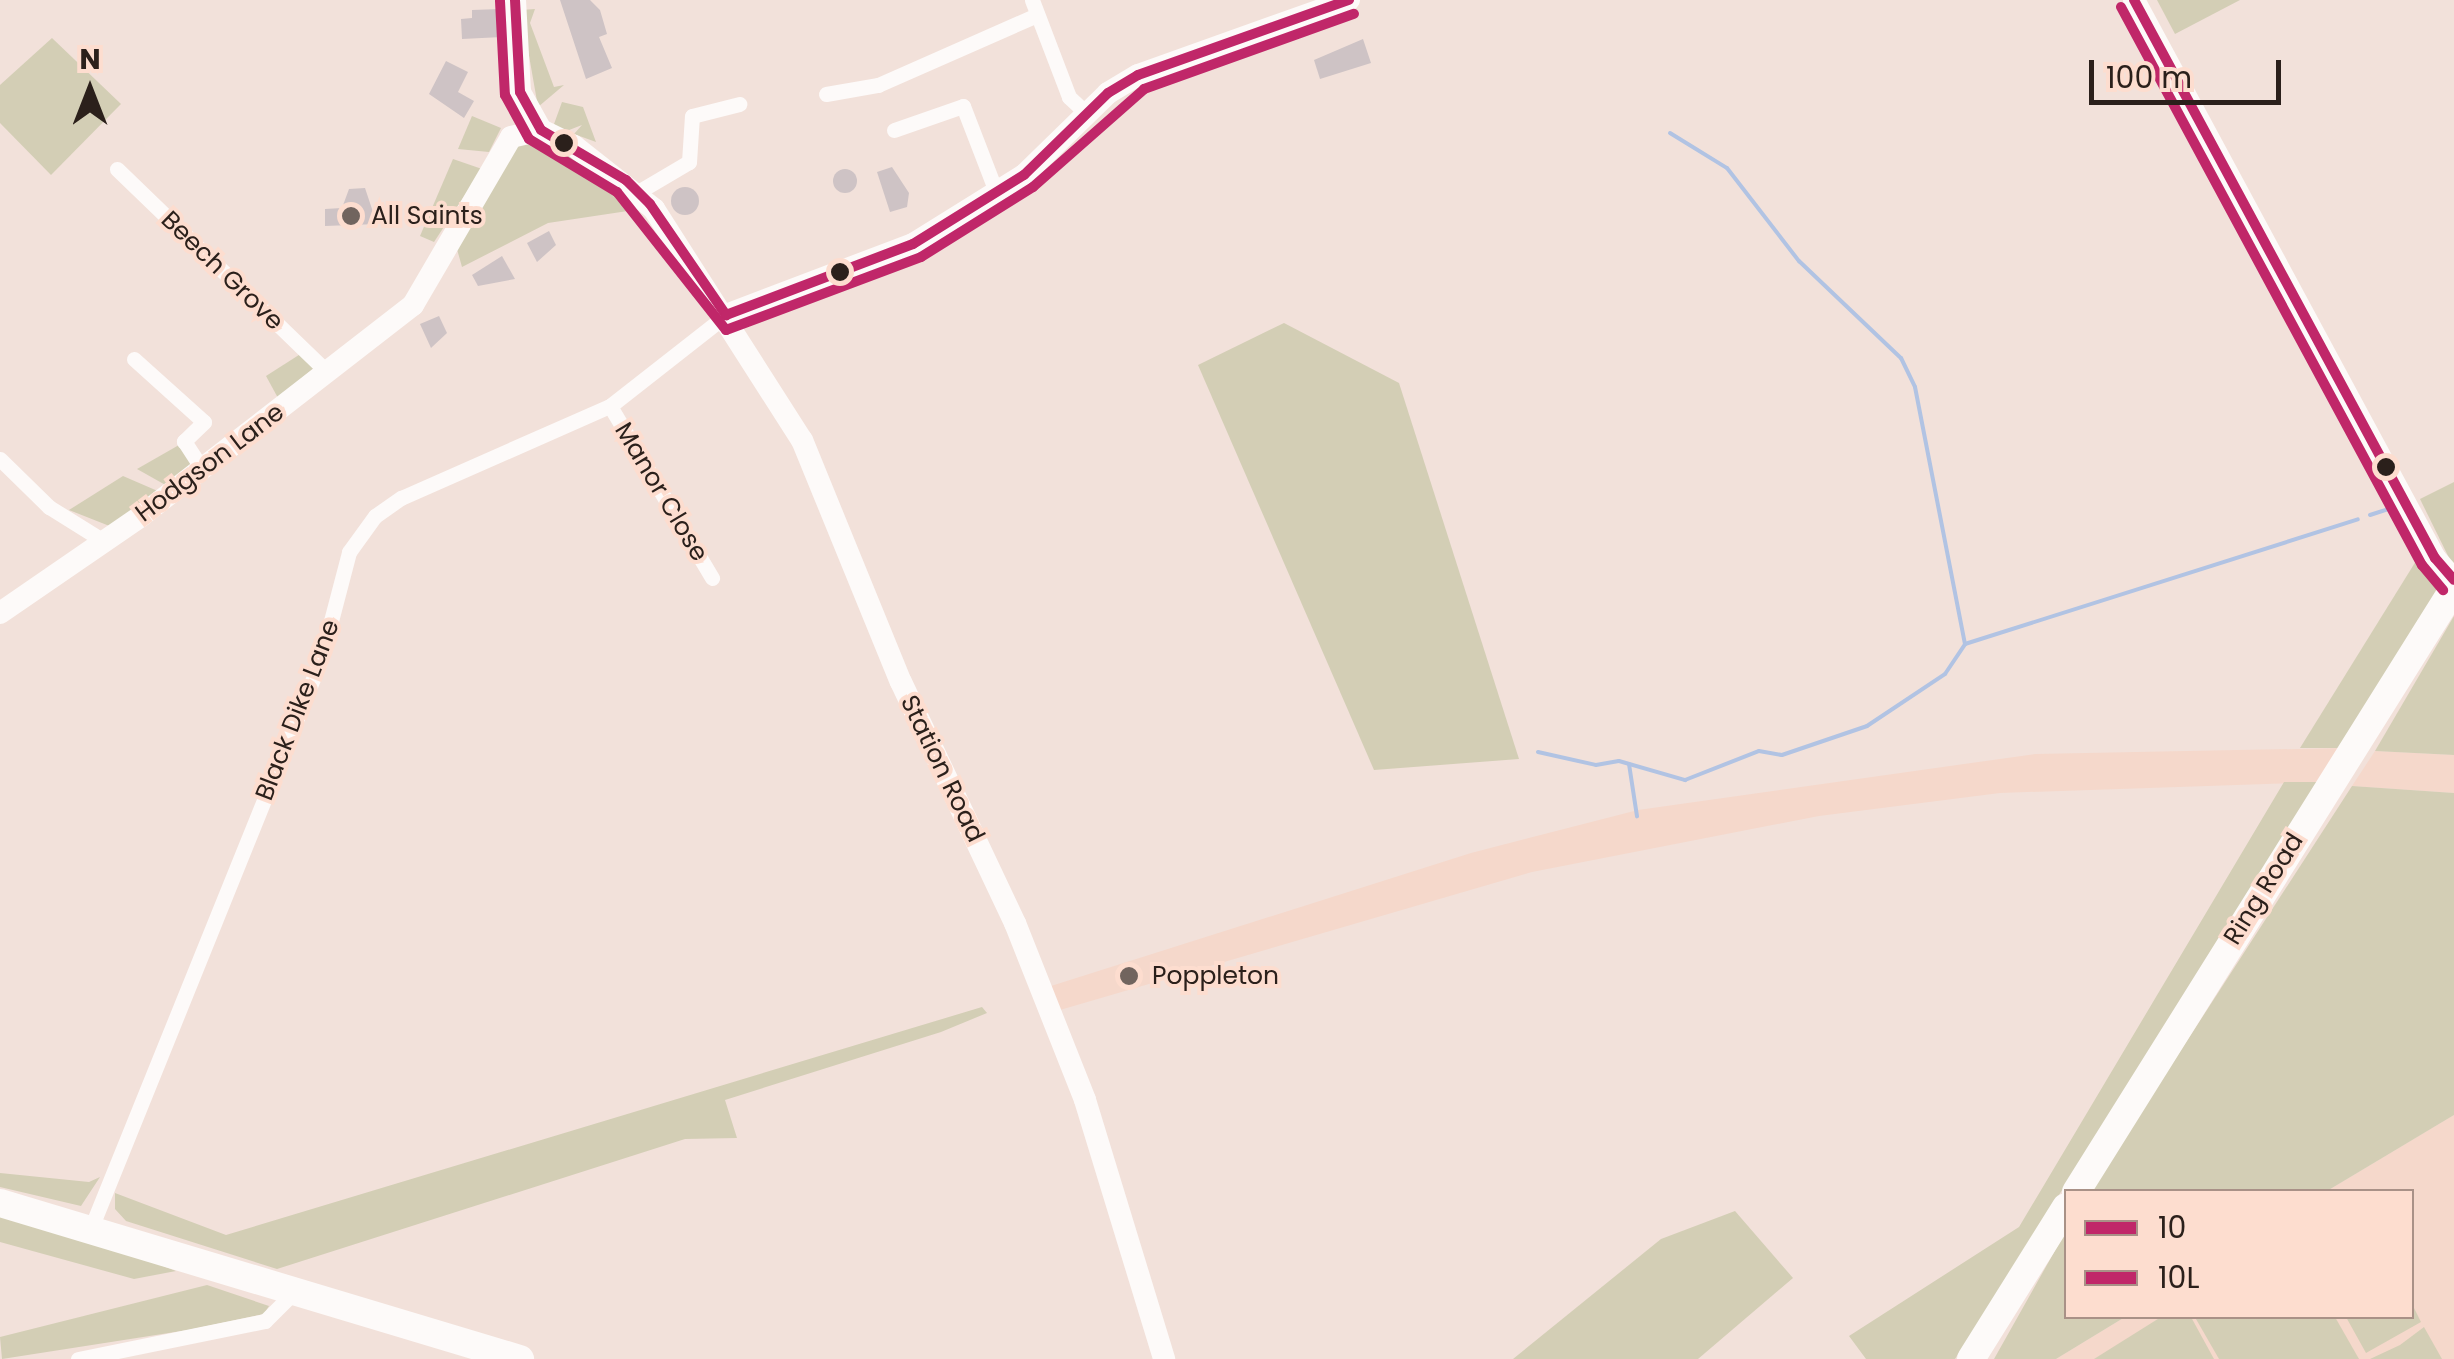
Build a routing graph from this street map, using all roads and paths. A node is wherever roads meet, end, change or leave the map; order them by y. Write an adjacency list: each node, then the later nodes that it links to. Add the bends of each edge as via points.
1 (514, 0): 5 (street)
2 (1349, 0): 8 (street, via 1138,75)
3 (2134, 0): 23 (street, via 2434,558)
4 (1034, 8): 6 (street, via 878,86); 8 (street, via 1069,96)
5 (520, 92): 9 (street); 11 (street)
6 (826, 94)
7 (738, 104): 14 (street, via 692,116 689,162)
8 (1086, 113): 13 (street)
9 (541, 130): 11 (street); 14 (street)
10 (894, 130): 13 (street, via 963,106)
11 (501, 148): 17 (street, Hodgson Lane, via 413,305)
12 (117, 169): 17 (street, Beech Grove)
13 (997, 194): 15 (street, via 913,244)
14 (646, 201): 15 (street, Station Road)
15 (726, 316): 18 (street, Black Dike Lane); 33 (street, Station Road, via 802,440 900,682 1015,923 1102,1150)
16 (134, 358): 20 (street, via 204,422 184,440)
17 (328, 372): 20 (street, Hodgson Lane)
18 (610, 406): 22 (street, Manor Close); 29 (street, Black Dike Lane, via 400,498 375,516 349,552 321,659)
19 (0, 459): 21 (street, via 49,507)
20 (202, 469): 21 (street, Hodgson Lane)
21 (105, 542): 25 (street, Hodgson Lane)
22 (712, 578)
23 (2454, 580)
24 (2454, 588): 26 (highway, Ring Road)
25 (0, 613)
26 (2078, 1189)
27 (0, 1203): 29 (highway)
28 (2064, 1210): 34 (highway)
29 (91, 1228): 30 (highway)
30 (296, 1290): 31 (street, via 265,1322); 32 (highway)
31 (78, 1359)
32 (520, 1359)
33 (1164, 1359)
34 (1971, 1359)

